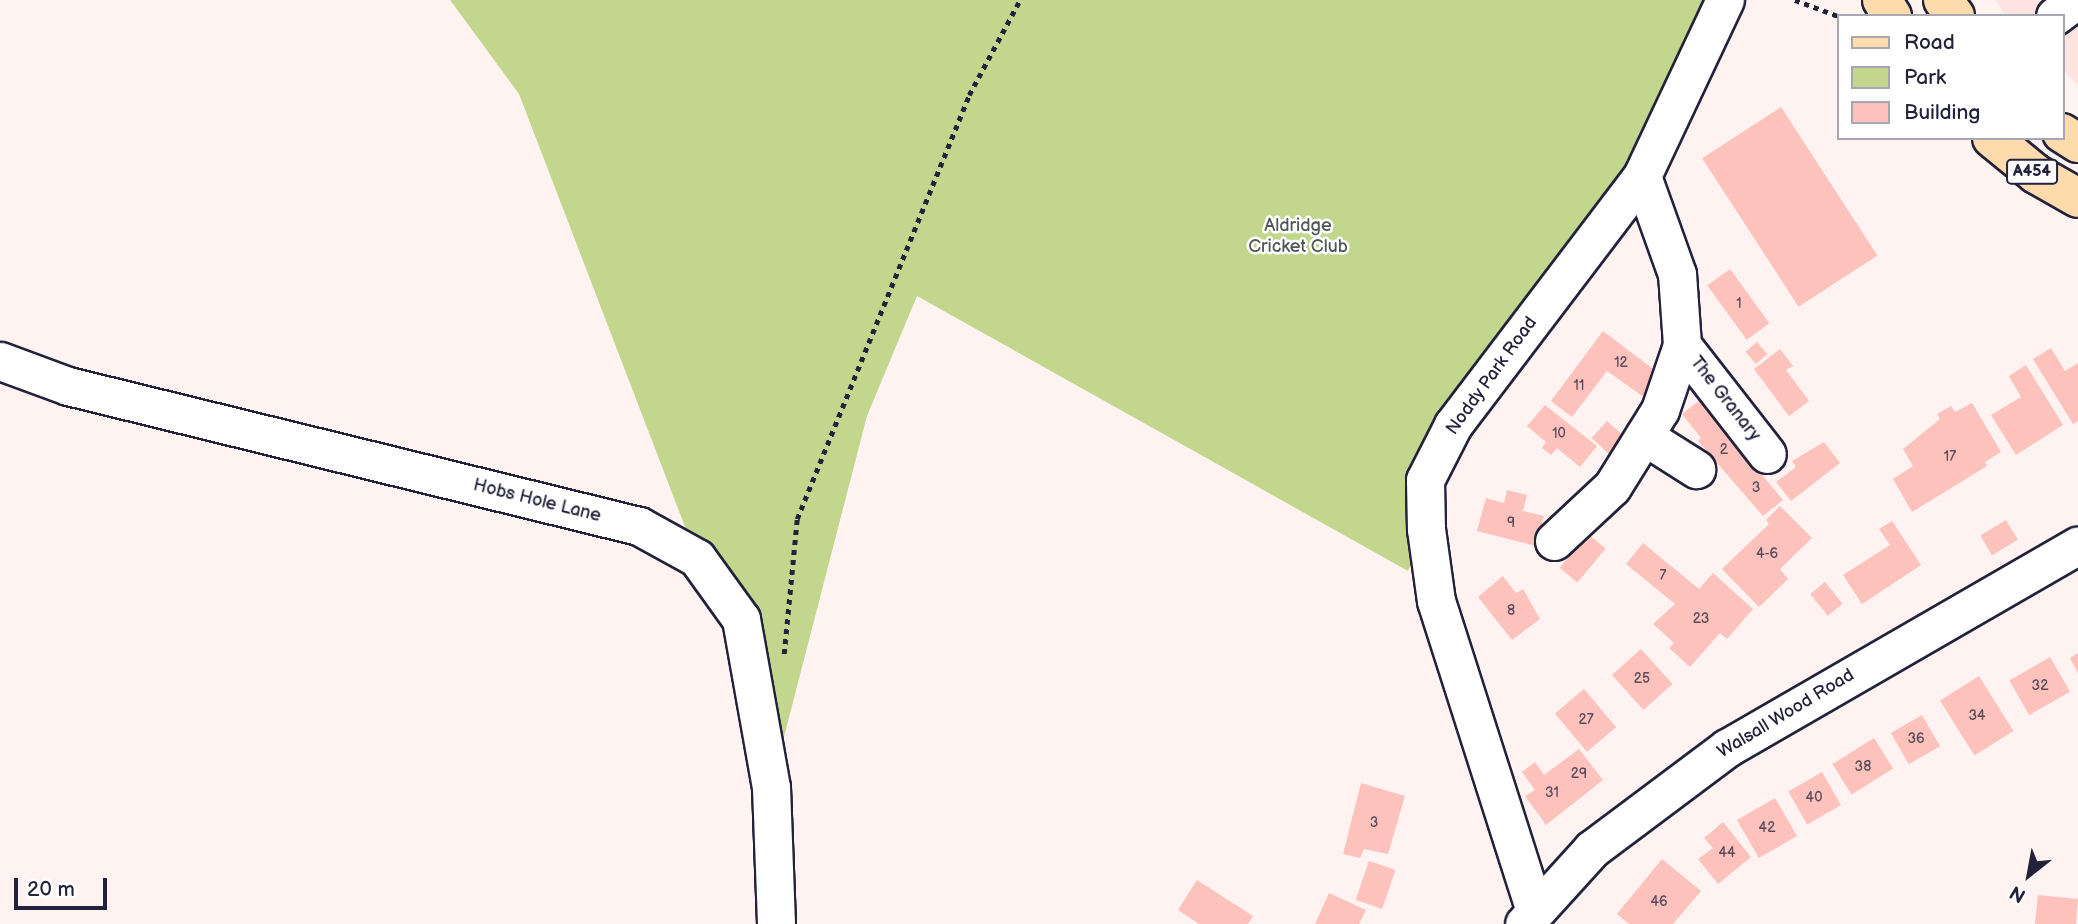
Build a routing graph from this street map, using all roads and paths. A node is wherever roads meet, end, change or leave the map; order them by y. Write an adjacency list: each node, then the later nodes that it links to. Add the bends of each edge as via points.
1 (1020, 0): 16 (path, via 970,95 797,519)
2 (1725, 0): 7 (street, Noddy Park Road)
3 (1795, 0): 4 (path)
4 (1836, 15)
5 (1994, 140): 8 (main road, A454, via 2036,174)
6 (2024, 140): 8 (main road, via 2056,164)
7 (1642, 176): 9 (street, The Granary, via 1676,274); 17 (street, Noddy Park Road, via 1453,425 1425,480 1436,601)
8 (2078, 197)
9 (1682, 345): 11 (street, The Granary, via 1660,411); 12 (street, The Granary)
10 (0, 361): 18 (street, Hobs Hole Lane, via 68,386 639,526 697,558 741,620 772,787)
11 (1644, 436): 13 (street); 14 (street, The Granary, via 1612,487)
12 (1767, 454)
13 (1696, 469)
14 (1554, 541)
15 (2078, 545): 17 (street, Walsall Wood Road, via 1727,748 1591,849)
16 (783, 666)
17 (1529, 917)
18 (776, 924)

